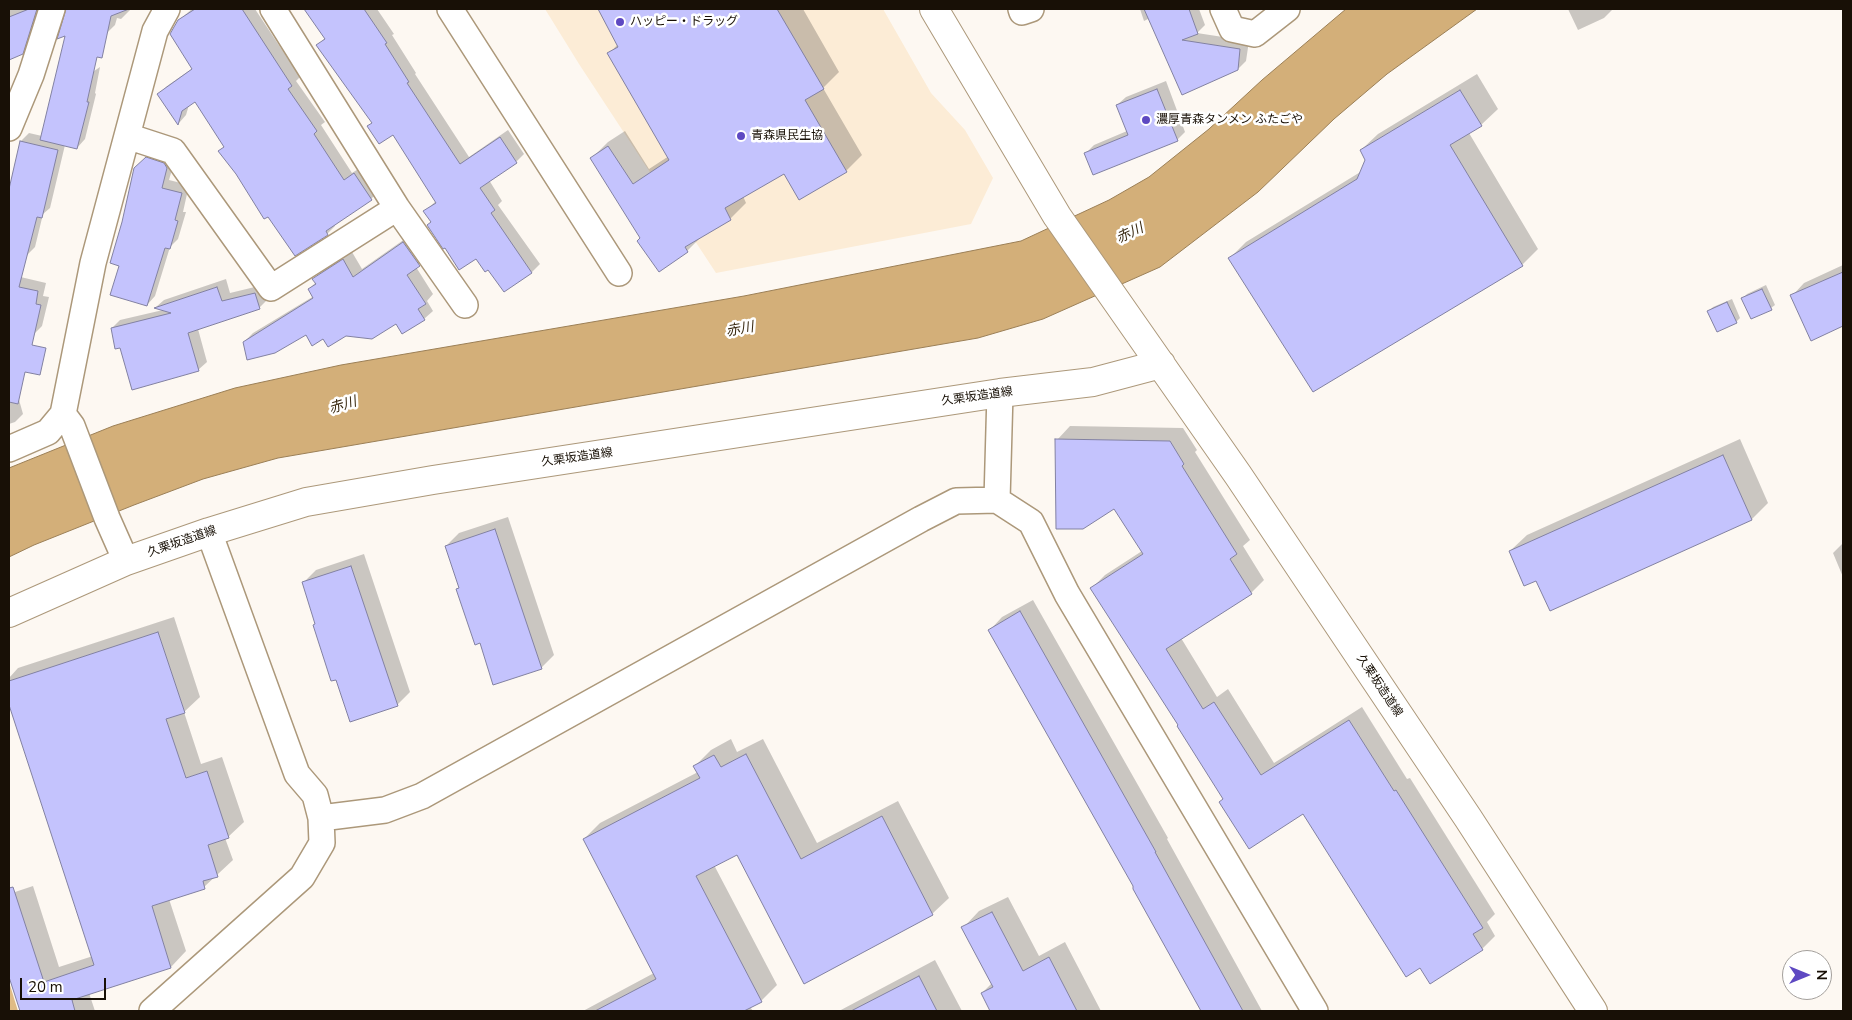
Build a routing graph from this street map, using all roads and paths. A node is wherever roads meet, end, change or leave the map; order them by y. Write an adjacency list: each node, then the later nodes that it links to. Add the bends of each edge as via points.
1 (52, 9): 10 (street, via 31,75)
2 (167, 9): 11 (street, via 156,31)
3 (273, 9): 12 (street)
4 (450, 9): 13 (street)
5 (934, 9): 15 (main road, 久栗坂造道線, via 1057,216)
6 (1021, 9): 7 (street, via 1022,12)
7 (1031, 9)
8 (1223, 9): 9 (street, via 1232,29 1255,34)
9 (1287, 9)
10 (9, 128)
11 (127, 136): 12 (street, via 173,151 271,288); 17 (street, via 93,263)
12 (397, 208): 14 (street)
13 (619, 273)
14 (465, 305)
15 (1161, 364): 16 (main road, 久栗坂造道線, via 1093,382); 26 (main road, 久栗坂造道線, via 1462,810)
16 (1000, 393): 19 (street); 20 (main road, 久栗坂造道線, via 423,481 306,502)
17 (68, 420): 18 (street); 21 (street)
18 (9, 449)
19 (997, 500): 23 (street, via 956,501 921,518 422,796 385,810); 25 (street, via 1031,522 1067,594)
20 (209, 532): 21 (main road, 久栗坂造道線); 23 (street, via 297,774 315,795)
21 (126, 561): 22 (main road, 久栗坂造道線)
22 (9, 613)
23 (321, 818): 24 (street, via 322,843 302,877)
24 (152, 1011)
25 (1315, 1011)
26 (1593, 1011)

